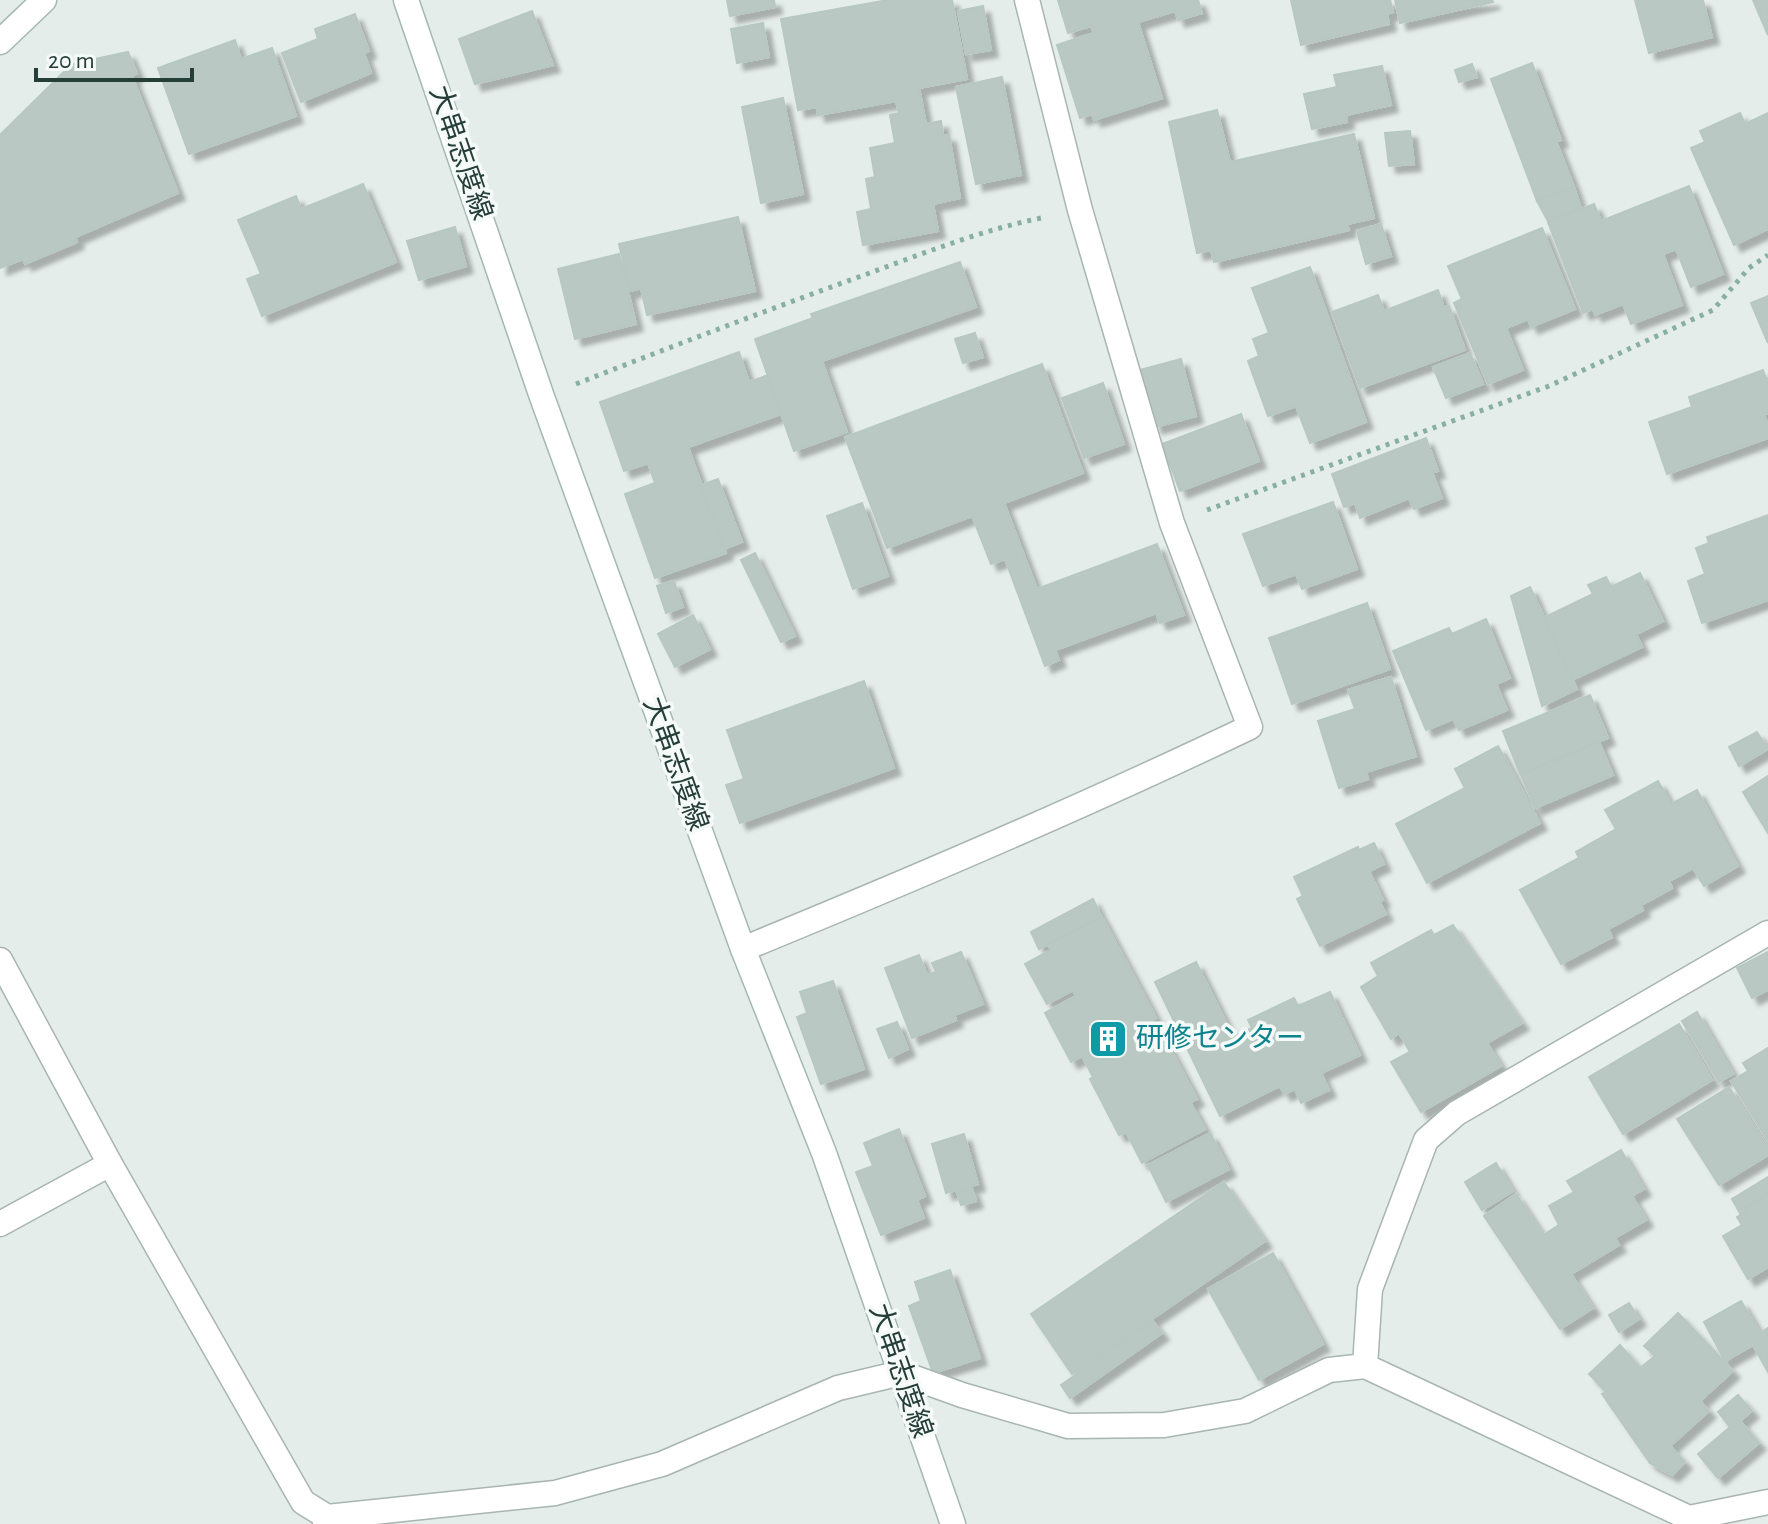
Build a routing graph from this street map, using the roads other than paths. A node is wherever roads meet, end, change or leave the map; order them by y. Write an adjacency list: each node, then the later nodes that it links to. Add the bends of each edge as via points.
1 (44, 0): 4 (street)
2 (406, 0): 6 (street, 大串志度線, via 542,397)
3 (1027, 0): 6 (street, via 1080,210 1172,523 1250,727 1088,804)
4 (0, 42)
5 (1768, 933): 10 (street, via 1457,1113 1426,1140 1370,1289)
6 (743, 949): 11 (street, 大串志度線, via 824,1153)
7 (0, 960): 8 (street)
8 (110, 1164): 9 (street); 13 (street, via 303,1502)
9 (0, 1224)
10 (1365, 1366): 11 (street, via 1329,1370 1245,1411 1164,1425 1068,1426); 12 (street, via 1689,1518)
11 (901, 1373): 13 (street, via 838,1388 662,1464 555,1493); 14 (street, 大串志度線)
12 (1768, 1502)
13 (326, 1521)
14 (953, 1524)

